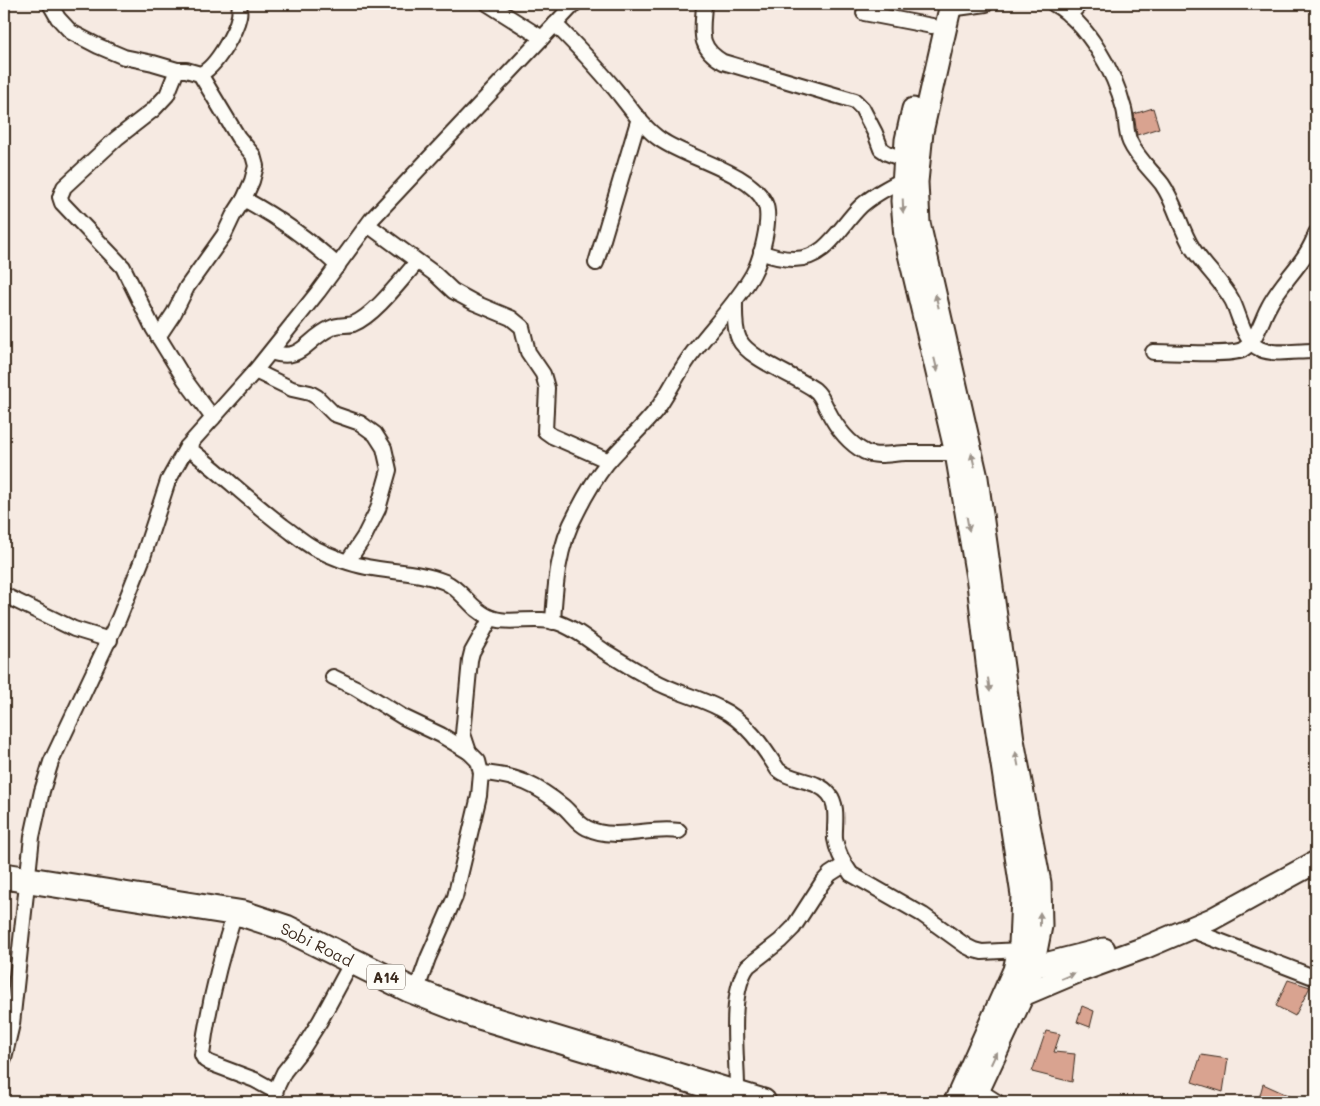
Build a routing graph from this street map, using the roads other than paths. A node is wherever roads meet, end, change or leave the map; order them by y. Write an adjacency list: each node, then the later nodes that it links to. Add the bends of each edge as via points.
1 (50, 4): 15 (street, via 71,32 124,57)
2 (240, 4): 16 (street, via 239,17 229,40 212,65)
3 (488, 4): 14 (street)
4 (574, 4): 12 (street)
5 (704, 4): 18 (street, via 702,35 712,56 855,101 862,108 881,149)
6 (986, 4): 9 (street)
7 (1054, 4): 11 (street)
8 (1080, 4): 11 (street)
9 (946, 6): 13 (main road); 54 (main road, one-way to 9, via 1041,926 1040,883 1013,740 977,478 919,223 917,182 922,132)
10 (864, 13): 13 (street)
11 (1069, 15): 29 (street, via 1103,58 1125,110 1129,141 1171,199 1192,248 1232,300)
12 (555, 24): 14 (street); 17 (street, via 589,57)
13 (932, 26): 18 (main road, via 906,140)
14 (542, 38): 20 (street)
15 (177, 70): 16 (street); 28 (street, via 167,95 64,187 60,197 62,204 123,267)
16 (200, 74): 19 (street, via 238,137 253,155 256,166)
17 (639, 118): 23 (street, via 660,140 746,183 756,192 767,209); 25 (street)
18 (904, 169): 23 (street, via 861,207 819,253 804,259 784,259); 36 (main road, one-way to 36, via 905,237)
19 (244, 198): 26 (street, via 321,250); 28 (street)
20 (368, 225): 24 (street); 26 (street)
21 (1316, 233): 22 (street)
22 (1313, 249): 29 (street, via 1274,297)
23 (761, 252): 27 (street, via 754,272)
24 (417, 262): 31 (street, via 384,300 360,320 351,325 331,327 296,354 286,356); 37 (street, via 453,291 517,322 547,388 546,431)
25 (596, 263)
26 (338, 266): 31 (street)
27 (734, 301): 36 (street, via 739,339 748,350 816,391 842,432 864,451 879,455); 37 (street, via 689,357 660,405)
28 (158, 337): 34 (street, via 184,380)
29 (1251, 342): 30 (street, via 1270,351); 32 (street, via 1243,349 1230,352)
30 (1316, 351)
31 (270, 352): 33 (street)
32 (1153, 352)
33 (255, 372): 34 (street); 38 (street, via 317,397 334,414 360,423 375,434 384,448 389,470 378,509)
34 (213, 418): 35 (street)
35 (187, 447): 38 (street, via 312,547); 42 (street, via 168,481 142,560)
36 (956, 453): 54 (main road, one-way to 54, via 978,583 988,680 1022,895)
37 (609, 461): 41 (street, via 575,515 564,541)
38 (348, 561): 40 (street, via 446,582)
39 (4, 595): 42 (street, via 74,629)
40 (491, 618): 41 (street); 44 (street, via 470,660 463,734)
41 (553, 622): 49 (street, via 576,631 654,681 733,716 750,730 784,775 820,787 829,794 833,800 835,840)
42 (110, 640): 50 (street, via 52,762 32,837)
43 (333, 677): 44 (street)
44 (470, 752): 45 (street, via 478,761)
45 (481, 773): 46 (street, via 522,779 543,790 586,828 594,831 623,834 665,828); 56 (street, via 479,796 455,897)
46 (678, 830)
47 (1316, 850): 54 (main road, via 1208,908 1140,937 1086,954)
48 (1316, 862): 52 (main road)
49 (844, 865): 54 (street, via 851,874 923,915 966,946); 59 (street, via 822,883 780,942 744,971 734,1036)
50 (16, 878): 51 (highway, Sobi Road / A14); 58 (street, via 12,1024)
51 (235, 912): 53 (highway, Sobi Road / A14, via 286,928); 61 (street, via 216,974 202,1055 210,1064 254,1080)
52 (1188, 929): 55 (street); 57 (main road, one-way to 52)
53 (353, 960): 56 (highway, Sobi Road / A14); 61 (street, via 320,1021 284,1072)
54 (1023, 962): 57 (main road)
55 (1316, 978)
56 (416, 992): 59 (highway, Sobi Road / A14, via 473,1014)
57 (1013, 996): 60 (main road, one-way to 57); 63 (main road)
58 (4, 1058)
59 (737, 1094): 62 (highway, Sobi Road / A14)
60 (977, 1095): 64 (street, via 986,1095)
61 (276, 1097)
62 (763, 1102)
63 (955, 1102)
64 (997, 1102)

